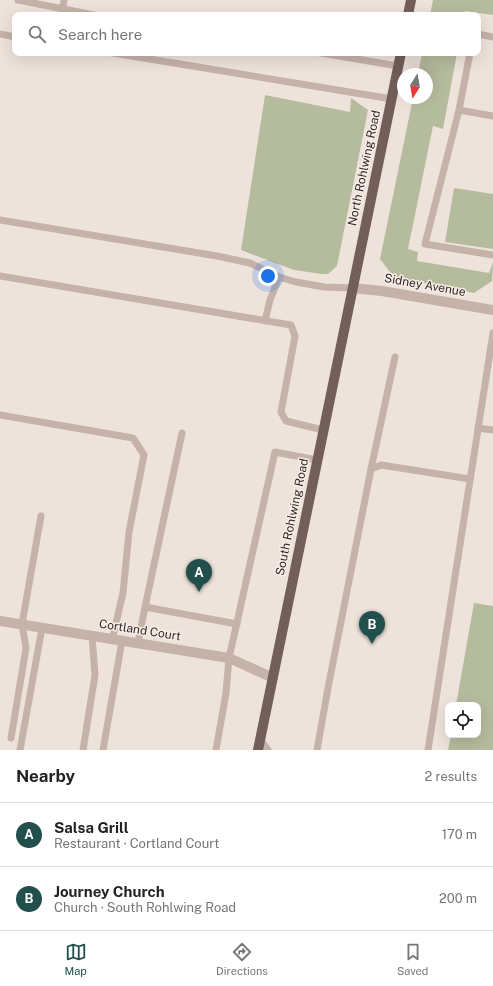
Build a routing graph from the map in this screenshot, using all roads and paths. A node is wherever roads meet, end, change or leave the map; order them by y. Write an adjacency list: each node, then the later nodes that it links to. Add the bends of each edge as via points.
1 (18, 0): 4 (lane)
2 (64, 0): 4 (lane)
3 (411, 0): 6 (main road)
4 (63, 9): 5 (lane)
5 (78, 12)
6 (409, 12)
7 (0, 34): 9 (lane)
8 (481, 35): 10 (lane)
9 (12, 36)
10 (493, 37)
11 (133, 56): 16 (lane)
12 (339, 56): 15 (lane)
13 (400, 56): 15 (main road, North Rohlwing Road)
14 (469, 56): 17 (lane)
15 (398, 66): 16 (main road, North Rohlwing Road)
16 (392, 98): 23 (main road, North Rohlwing Road)
17 (459, 110): 18 (lane); 20 (lane, via 425,244)
18 (493, 116)
19 (0, 220): 22 (lane, via 250,263)
20 (493, 255)
21 (0, 276): 25 (lane)
22 (279, 277): 23 (lane, via 324,287); 25 (lane)
23 (352, 288): 24 (street, Sidney Avenue); 30 (main road, South Rohlwing Road)
24 (493, 310)
25 (265, 321): 30 (lane, via 291,325 295,336 281,412 286,421)
26 (493, 333): 29 (lane)
27 (395, 357): 34 (lane)
28 (0, 415): 43 (lane, via 133,438 144,455 129,532)
29 (478, 428): 31 (lane); 35 (lane)
30 (323, 430): 33 (main road, South Rohlwing Road)
31 (493, 430)
32 (182, 433): 37 (lane)
33 (317, 460): 40 (lane, via 275,452); 46 (main road, South Rohlwing Road)
34 (371, 469): 35 (lane, via 381,465); 55 (lane)
35 (470, 479): 56 (lane)
36 (41, 516): 39 (lane)
37 (145, 607): 40 (lane); 44 (lane)
38 (0, 621): 39 (street, Cortland Court)
39 (22, 624): 41 (street, Cortland Court); 47 (lane, via 26,648)
40 (237, 624): 45 (lane)
41 (42, 628): 42 (street, Cortland Court); 49 (lane)
42 (92, 636): 43 (street, Cortland Court); 50 (lane, via 95,675)
43 (117, 640): 44 (street, Cortland Court); 51 (lane)
44 (138, 643): 45 (street, Cortland Court)
45 (229, 658): 46 (street, Cortland Court); 52 (lane)
46 (273, 678): 48 (main road, South Rohlwing Road)
47 (11, 738)
48 (260, 739): 53 (main road, South Rohlwing Road); 54 (lane)
49 (20, 750)
50 (83, 750)
51 (103, 750)
52 (216, 750)
53 (258, 750)
54 (268, 750)
55 (317, 750)
56 (428, 750)

